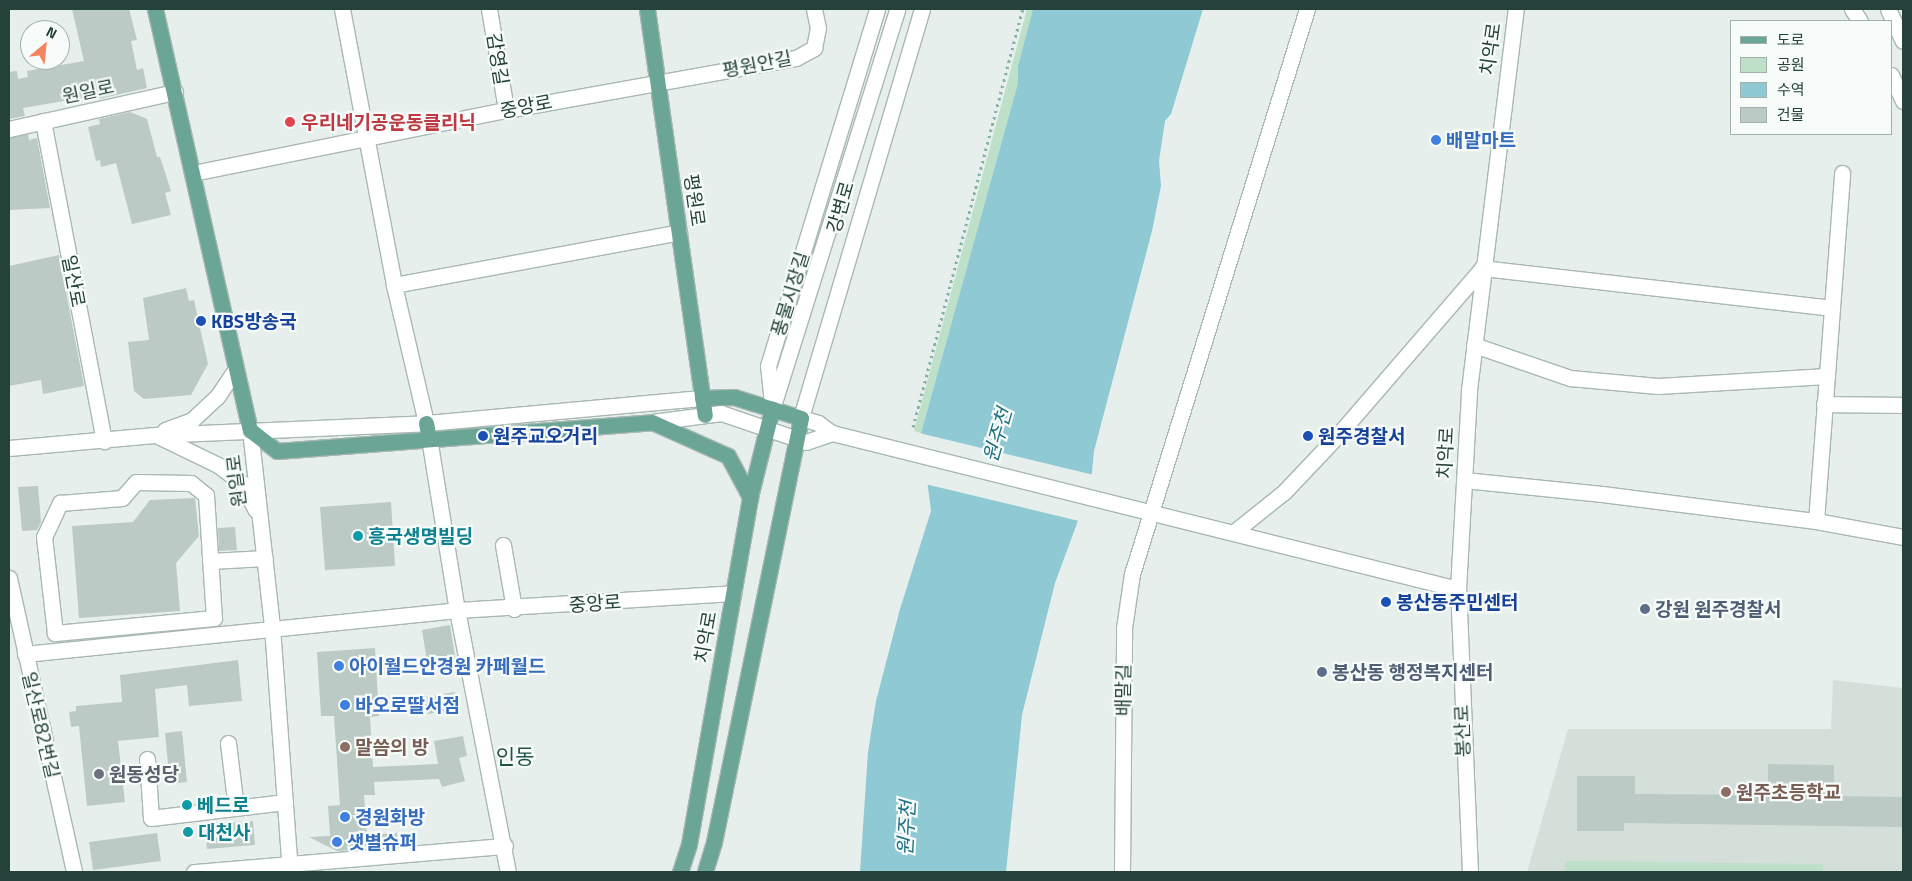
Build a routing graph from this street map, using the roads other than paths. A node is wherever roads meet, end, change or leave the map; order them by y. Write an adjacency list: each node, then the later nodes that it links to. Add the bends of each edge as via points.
1 (155, 9): 17 (main road, 원일로)
2 (342, 9): 22 (street)
3 (489, 9): 19 (street, 감영길)
4 (647, 9): 16 (main road, 평원로)
5 (814, 9): 16 (street, 평원안길, via 818,28 814,48 796,58)
6 (877, 9): 35 (street, 풍물시장길, via 768,366)
7 (896, 9): 35 (street, 강변로)
8 (922, 9): 37 (street, 강변로)
9 (1307, 9): 50 (street, 배말길)
10 (1516, 9): 26 (street, 치악로)
11 (1852, 9): 13 (street)
12 (1888, 9): 14 (street)
13 (1859, 20)
14 (1903, 41)
15 (1892, 77): 18 (street)
16 (659, 82): 19 (street, 중앙로); 25 (main road, 평원로)
17 (175, 92): 20 (street, 원일로); 23 (main road, 원일로)
18 (1903, 100)
19 (506, 110): 22 (street, 중앙로)
20 (43, 121): 21 (street, 원일로); 46 (street, 일산로)
21 (9, 129)
22 (364, 138): 23 (street, 중앙로); 27 (street)
23 (193, 173): 30 (main road, 원일로)
24 (1842, 173): 28 (street)
25 (679, 232): 27 (street); 32 (main road, 평원로)
26 (1482, 268): 28 (street); 29 (street, 치악로); 53 (street, via 1338,435 1284,492)
27 (394, 285): 38 (street)
28 (1832, 308): 31 (street)
29 (1474, 345): 31 (street, via 1570,378 1658,386); 48 (street, 치악로)
30 (236, 370): 41 (main road, 원일로); 43 (street, via 217,397 192,420)
31 (1827, 376): 33 (street)
32 (702, 398): 35 (main road, via 734,397); 36 (main road, 평원로); 38 (street)
33 (1824, 404): 34 (street); 52 (street)
34 (1903, 405)
35 (772, 409): 37 (main road); 40 (main road, 치악로)
36 (705, 415): 39 (street); 40 (street, via 721,413)
37 (801, 418): 42 (street, via 818,423); 45 (main road)
38 (426, 422): 41 (street); 44 (main road)
39 (652, 422): 44 (main road); 49 (main road, via 728,456)
40 (768, 429): 45 (street); 49 (main road, 치악로)
41 (250, 430): 43 (street); 44 (main road, via 277,451); 51 (street, 원일로)
42 (832, 433): 45 (street, via 806,442); 50 (street)
43 (154, 435): 46 (street); 51 (street, via 218,465 242,483)
44 (429, 438): 62 (street)
45 (797, 438): 69 (main road)
46 (104, 441): 47 (street)
47 (9, 448)
48 (1464, 480): 52 (street); 59 (street, 치악로)
49 (750, 497): 60 (main road, 치악로)
50 (1153, 512): 53 (street); 80 (street, 배말길, via 1132,574 1124,628)
51 (260, 519): 56 (street, 원일로)
52 (1816, 521): 54 (street)
53 (1234, 532): 59 (street)
54 (1903, 537)
55 (503, 546): 61 (street)
56 (265, 558): 57 (street); 63 (street, 원일로)
57 (210, 561): 57 (street, via 214,618 55,633 44,537 60,503 122,498 136,482 191,483 206,495)
58 (9, 578): 64 (street, 일산로82번길)
59 (1458, 589): 81 (street, 봉산로)
60 (733, 592): 61 (street, 중앙로); 70 (main road, 치악로)
61 (514, 609): 62 (street, 중앙로)
62 (457, 610): 63 (street, 중앙로); 71 (street)
63 (272, 627): 64 (street, 중앙로); 67 (street, 원일로)
64 (25, 654): 73 (street, 일산로82번길)
65 (228, 743): 68 (street)
66 (147, 759): 68 (street, via 152,818)
67 (285, 802): 68 (street); 72 (street, 원일로)
68 (236, 808)
69 (714, 842): 78 (main road); 79 (street)
70 (688, 844): 76 (main road, 치악로); 77 (main road)
71 (505, 846): 72 (street); 75 (street)
72 (290, 868): 74 (street)
73 (74, 872)
74 (194, 872)
75 (508, 872)
76 (680, 872)
77 (685, 872)
78 (705, 872)
79 (709, 872)
80 (1122, 872)
81 (1470, 872)

